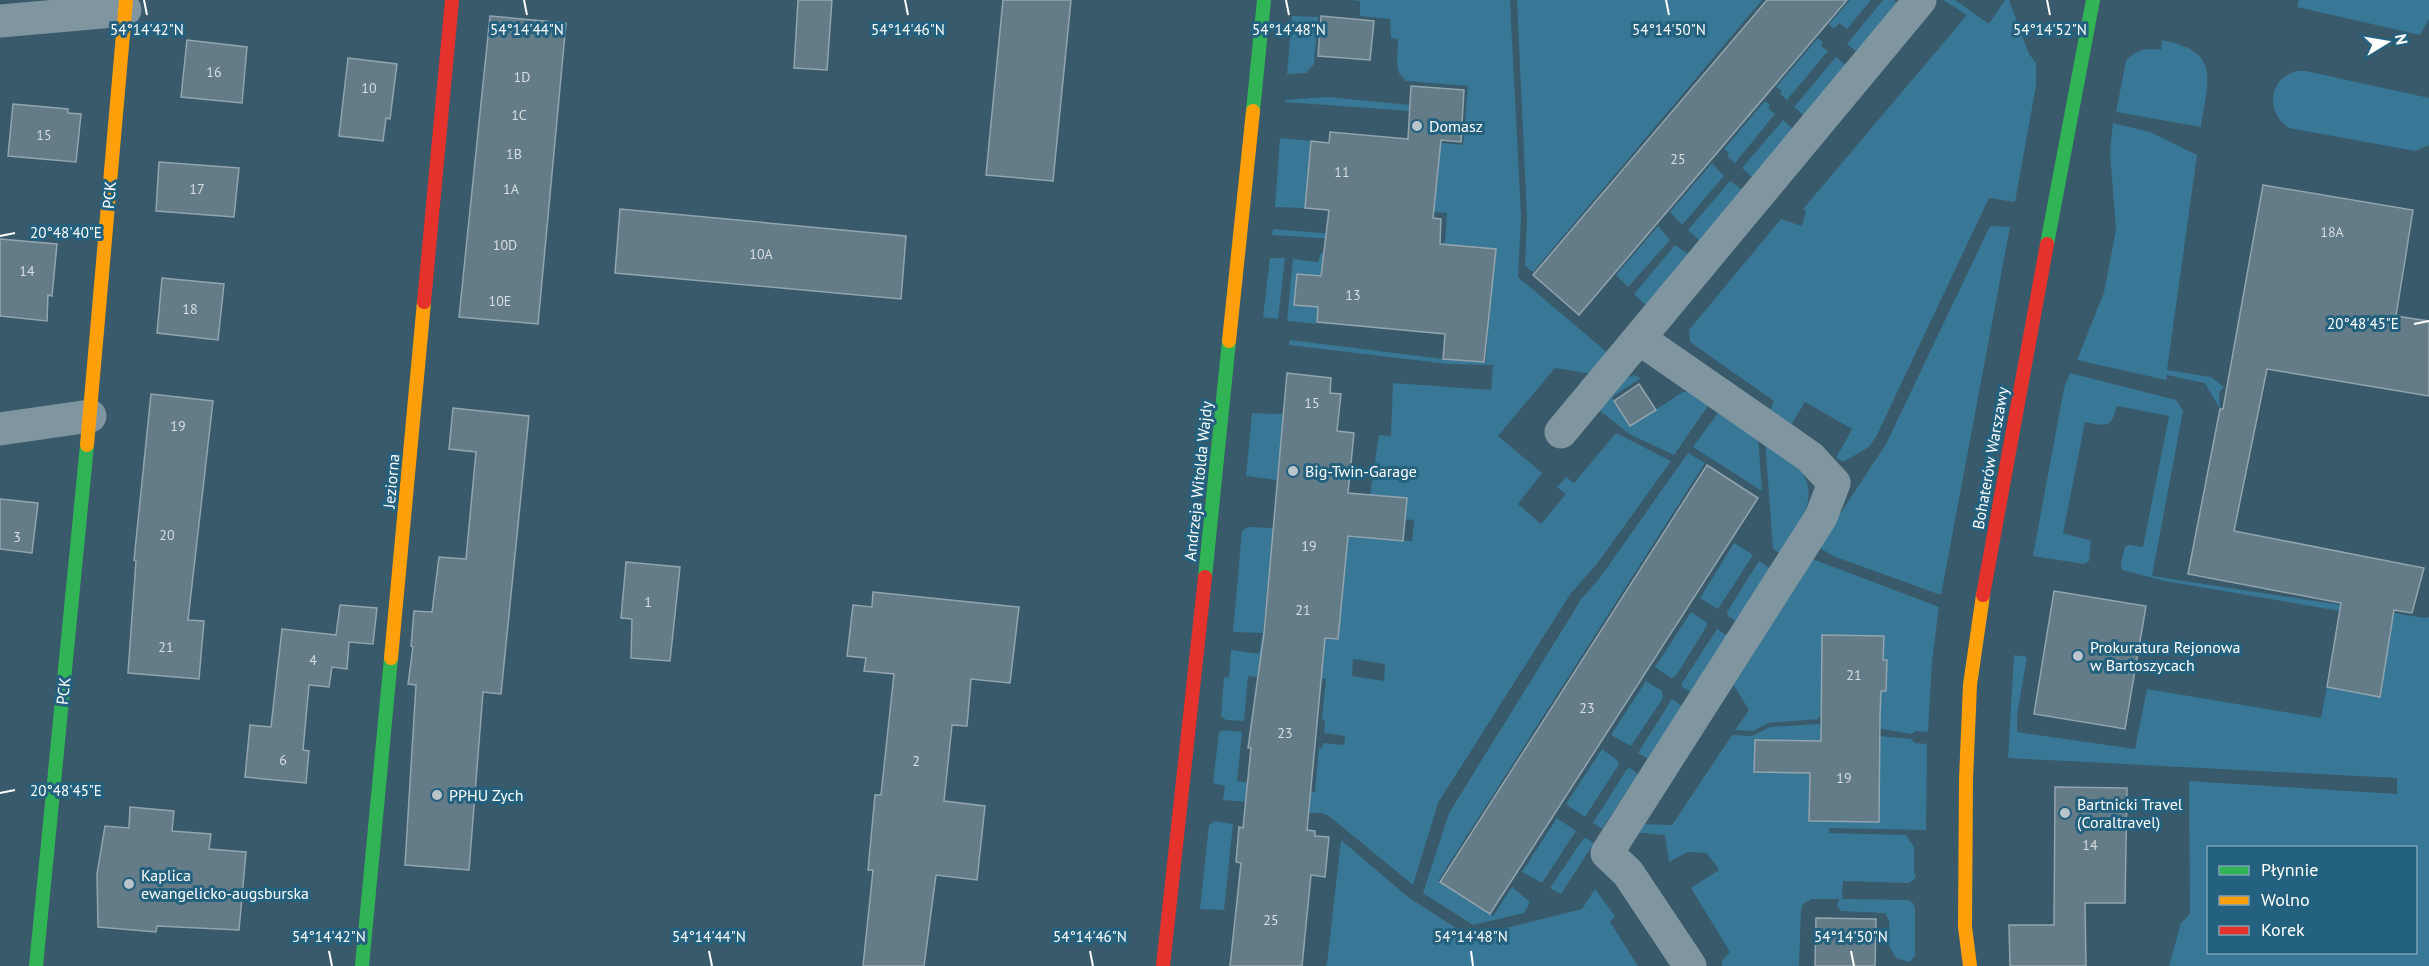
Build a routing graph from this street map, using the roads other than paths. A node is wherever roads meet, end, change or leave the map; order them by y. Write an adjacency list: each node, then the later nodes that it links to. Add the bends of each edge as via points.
1 (452, 0): 13 (street, Jeziorna)
2 (1264, 0): 14 (street, Andrzeja Witolda Wajdy)
3 (1920, 0): 7 (street)
4 (2092, 0): 11 (street, Bohaterów Warszawy, via 1992,539 1970,685)
5 (126, 5): 6 (street, PCK); 8 (street, PCK)
6 (0, 21)
7 (1640, 339): 10 (street); 15 (street, via 1810,457 1834,483 1821,517 1607,853 1628,873)
8 (90, 416): 9 (street); 12 (street, PCK)
9 (0, 429)
10 (1561, 432)
11 (1965, 927): 16 (street, Bohaterów Warszawy); 17 (street, Bohaterów Warszawy)
12 (36, 966)
13 (362, 966)
14 (1162, 966)
15 (1690, 966)
16 (1955, 966)
17 (1970, 966)

